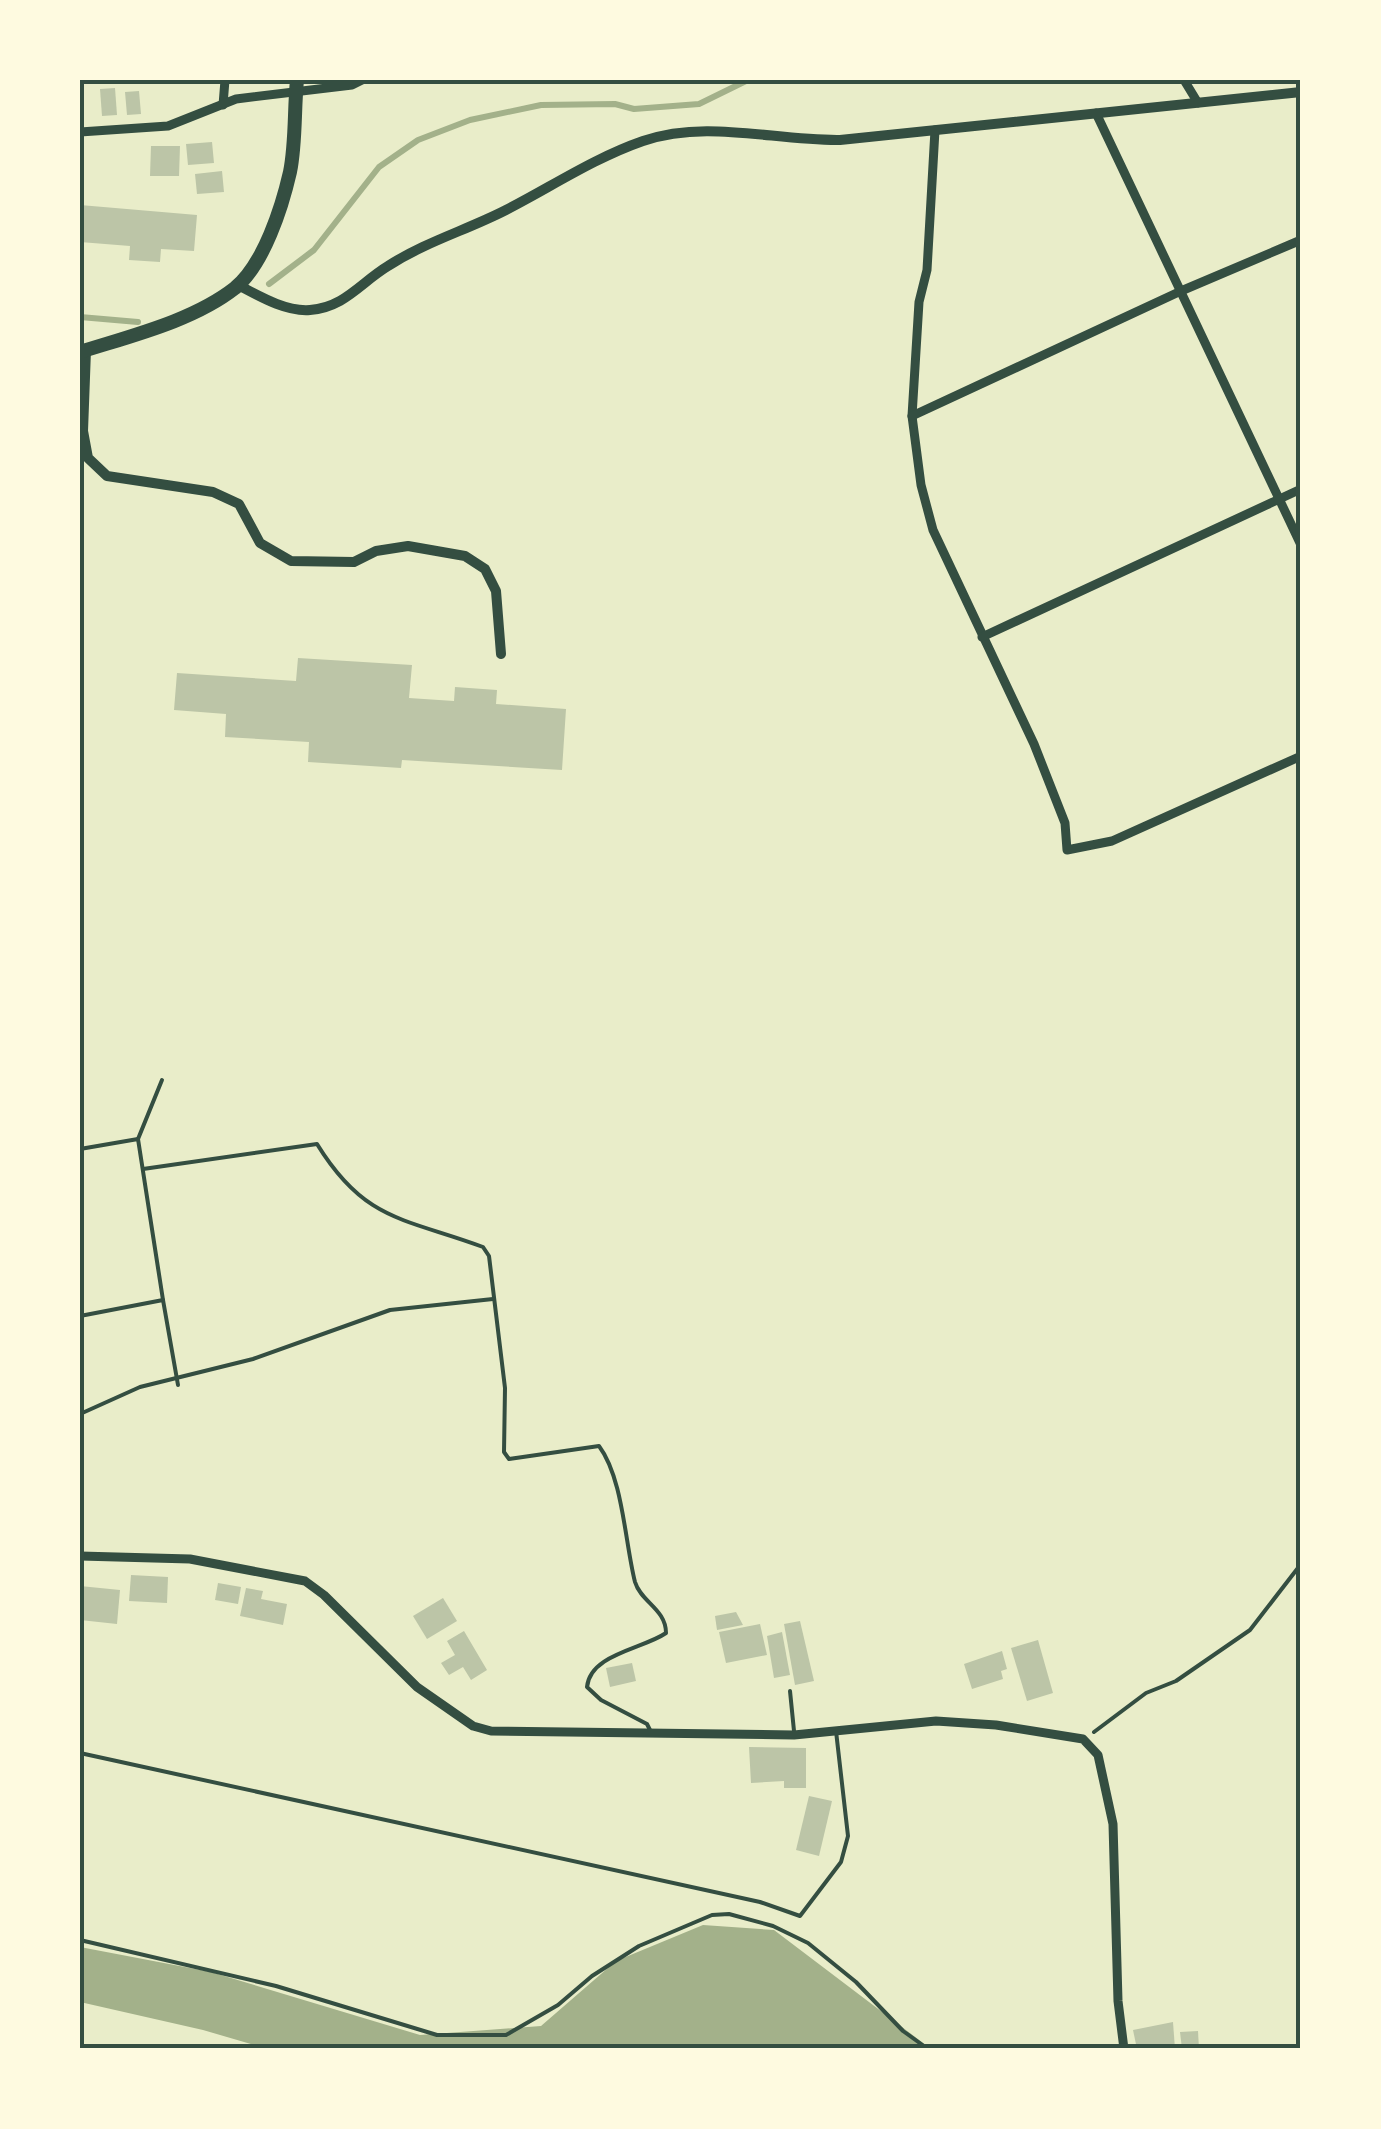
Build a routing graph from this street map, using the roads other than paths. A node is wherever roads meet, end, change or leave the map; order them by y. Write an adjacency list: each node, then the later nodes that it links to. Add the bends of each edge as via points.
1 (225, 80): 7 (street)
2 (296, 80): 12 (main road, via 280,208)
3 (362, 80): 7 (street)
4 (1184, 80): 6 (street)
5 (1301, 92): 6 (street)
6 (1198, 103): 8 (street)
7 (223, 105): 10 (street, via 168,126)
8 (1096, 113): 9 (street); 13 (street)
9 (935, 130): 12 (street, via 807,140 698,130 644,140 388,266 337,305 306,310); 15 (street)
10 (80, 132)
11 (1301, 240): 13 (street)
12 (238, 285): 14 (main road, via 196,310)
13 (1182, 292): 15 (street); 17 (street)
14 (83, 351): 20 (street, via 88,458 107,476 213,492 239,504 260,543 291,561 354,562 376,550 408,546 465,556 485,569 496,591)
15 (912, 416): 19 (street, via 933,530)
16 (1301, 489): 17 (street)
17 (1279, 499): 18 (street); 19 (street)
18 (1301, 545)
19 (982, 637): 21 (street, via 1034,744 1065,824 1067,850 1112,841)
20 (501, 654)
21 (1301, 756)
22 (162, 1080): 23 (lane)
23 (138, 1139): 24 (lane); 25 (lane)
24 (80, 1150)
25 (142, 1169): 26 (lane, via 317,1144 355,1194 383,1214 483,1247); 27 (lane)
26 (493, 1299): 29 (lane, via 390,1310 253,1359); 35 (lane, via 508,1460 599,1446 637,1588 666,1622 666,1633 597,1666 588,1679 601,1700)
27 (163, 1300): 28 (lane); 29 (lane)
28 (80, 1316)
29 (176, 1378): 30 (lane); 31 (lane)
30 (178, 1386)
31 (80, 1414)
32 (80, 1556): 35 (street, via 190,1559 305,1582 418,1687 473,1726 516,1733)
33 (790, 1692): 36 (lane)
34 (836, 1731): 36 (street); 37 (lane, via 848,1836 841,1862 800,1916); 40 (street, via 936,1722 1084,1739 1098,1755 1112,1824)
35 (651, 1732): 36 (street)
36 (794, 1734)
37 (80, 1753)
38 (80, 1940): 39 (lane, via 276,1986 437,2034 506,2034 639,1946 729,1914 808,1943)
39 (928, 2049)
40 (1124, 2049)

